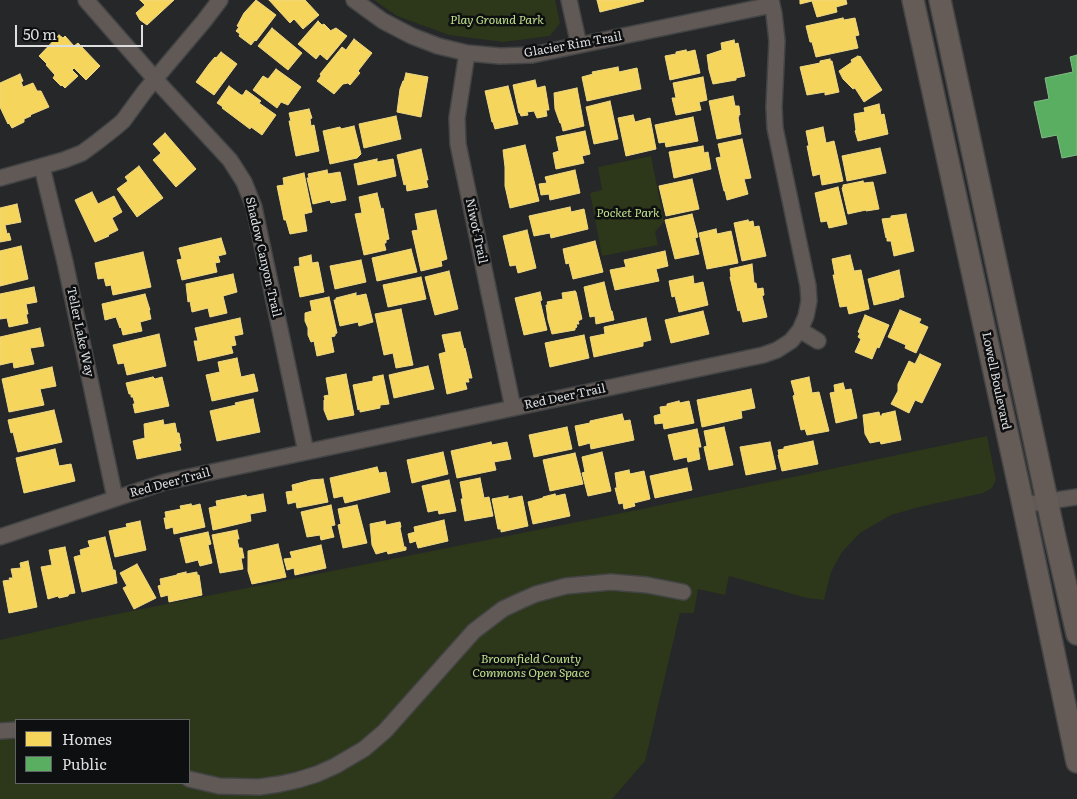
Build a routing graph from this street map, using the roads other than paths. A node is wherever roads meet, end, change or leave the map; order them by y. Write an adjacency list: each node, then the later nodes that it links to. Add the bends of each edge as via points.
1 (86, 0): 10 (street, Shadow Canyon Trail)
2 (220, 0): 10 (street)
3 (354, 0): 9 (street, Glacier Rim Trail, via 382,21 412,36)
4 (569, 0): 8 (street)
5 (914, 0): 20 (main road, Lowell Boulevard)
6 (940, 0): 19 (main road, Lowell Boulevard)
7 (771, 2): 8 (street, Glacier Rim Trail); 13 (street, Red Deer Trail, via 777,41 776,128 808,286 809,301)
8 (579, 46): 9 (street, Glacier Rim Trail, via 532,55)
9 (467, 53): 15 (street, Niwot Trail, via 457,118 458,144)
10 (155, 79): 11 (street, via 123,121 97,142 82,153); 16 (street, Shadow Canyon Trail, via 230,160 244,182 254,207)
11 (42, 167): 12 (street); 18 (street, Teller Lake Way)
12 (0, 178)
13 (800, 330): 14 (street); 15 (street, Red Deer Trail, via 791,341 763,355)
14 (818, 341)
15 (513, 408): 16 (street, Red Deer Trail)
16 (306, 452): 18 (street, Red Deer Trail, via 165,482)
17 (1077, 497): 19 (street)
18 (115, 498): 21 (street, Red Deer Trail)
19 (1048, 502): 20 (street); 23 (main road, Lowell Boulevard)
20 (1023, 505): 26 (main road, Lowell Boulevard)
21 (0, 537)
22 (683, 592): 27 (street, via 611,582 566,586 536,594 504,609 474,631 385,731 364,749 335,766 298,780 259,787 218,786)
23 (1077, 634)
24 (15, 730): 25 (street)
25 (0, 731)
26 (1077, 762)
27 (190, 779)

